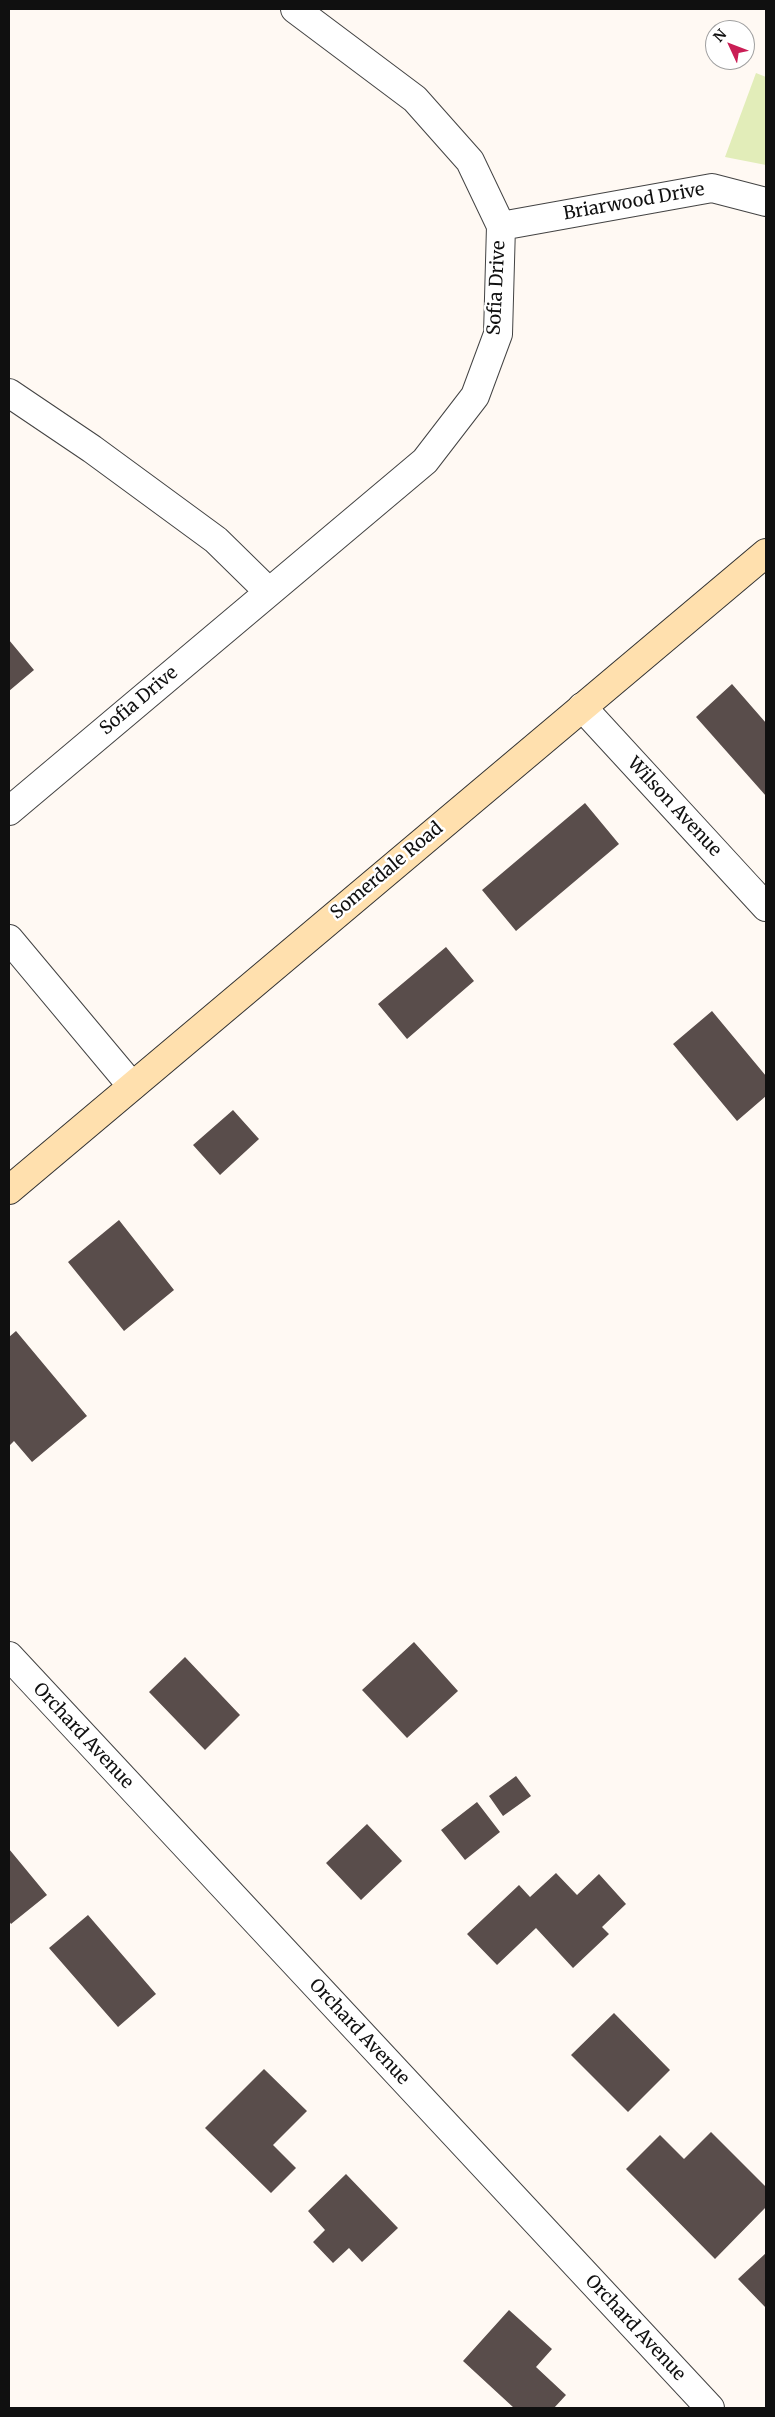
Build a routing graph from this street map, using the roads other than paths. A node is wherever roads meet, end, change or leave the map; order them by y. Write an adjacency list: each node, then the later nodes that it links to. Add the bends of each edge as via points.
1 (295, 9): 3 (street, Sofia Drive, via 415,99 470,161)
2 (766, 202): 3 (street, Briarwood Drive, via 712,188)
3 (501, 226): 6 (street, Sofia Drive, via 498,334 475,396 425,461)
4 (9, 393): 6 (street, via 216,540)
5 (766, 553): 7 (main road, Somerdale Road)
6 (268, 591): 8 (street, Sofia Drive)
7 (582, 707): 9 (street, Wilson Avenue); 11 (main road, Somerdale Road)
8 (9, 811)
9 (766, 907)
10 (9, 939): 11 (street)
11 (132, 1086): 12 (main road, Somerdale Road)
12 (9, 1190)
13 (9, 1656): 14 (street, Orchard Avenue)
14 (710, 2408)

